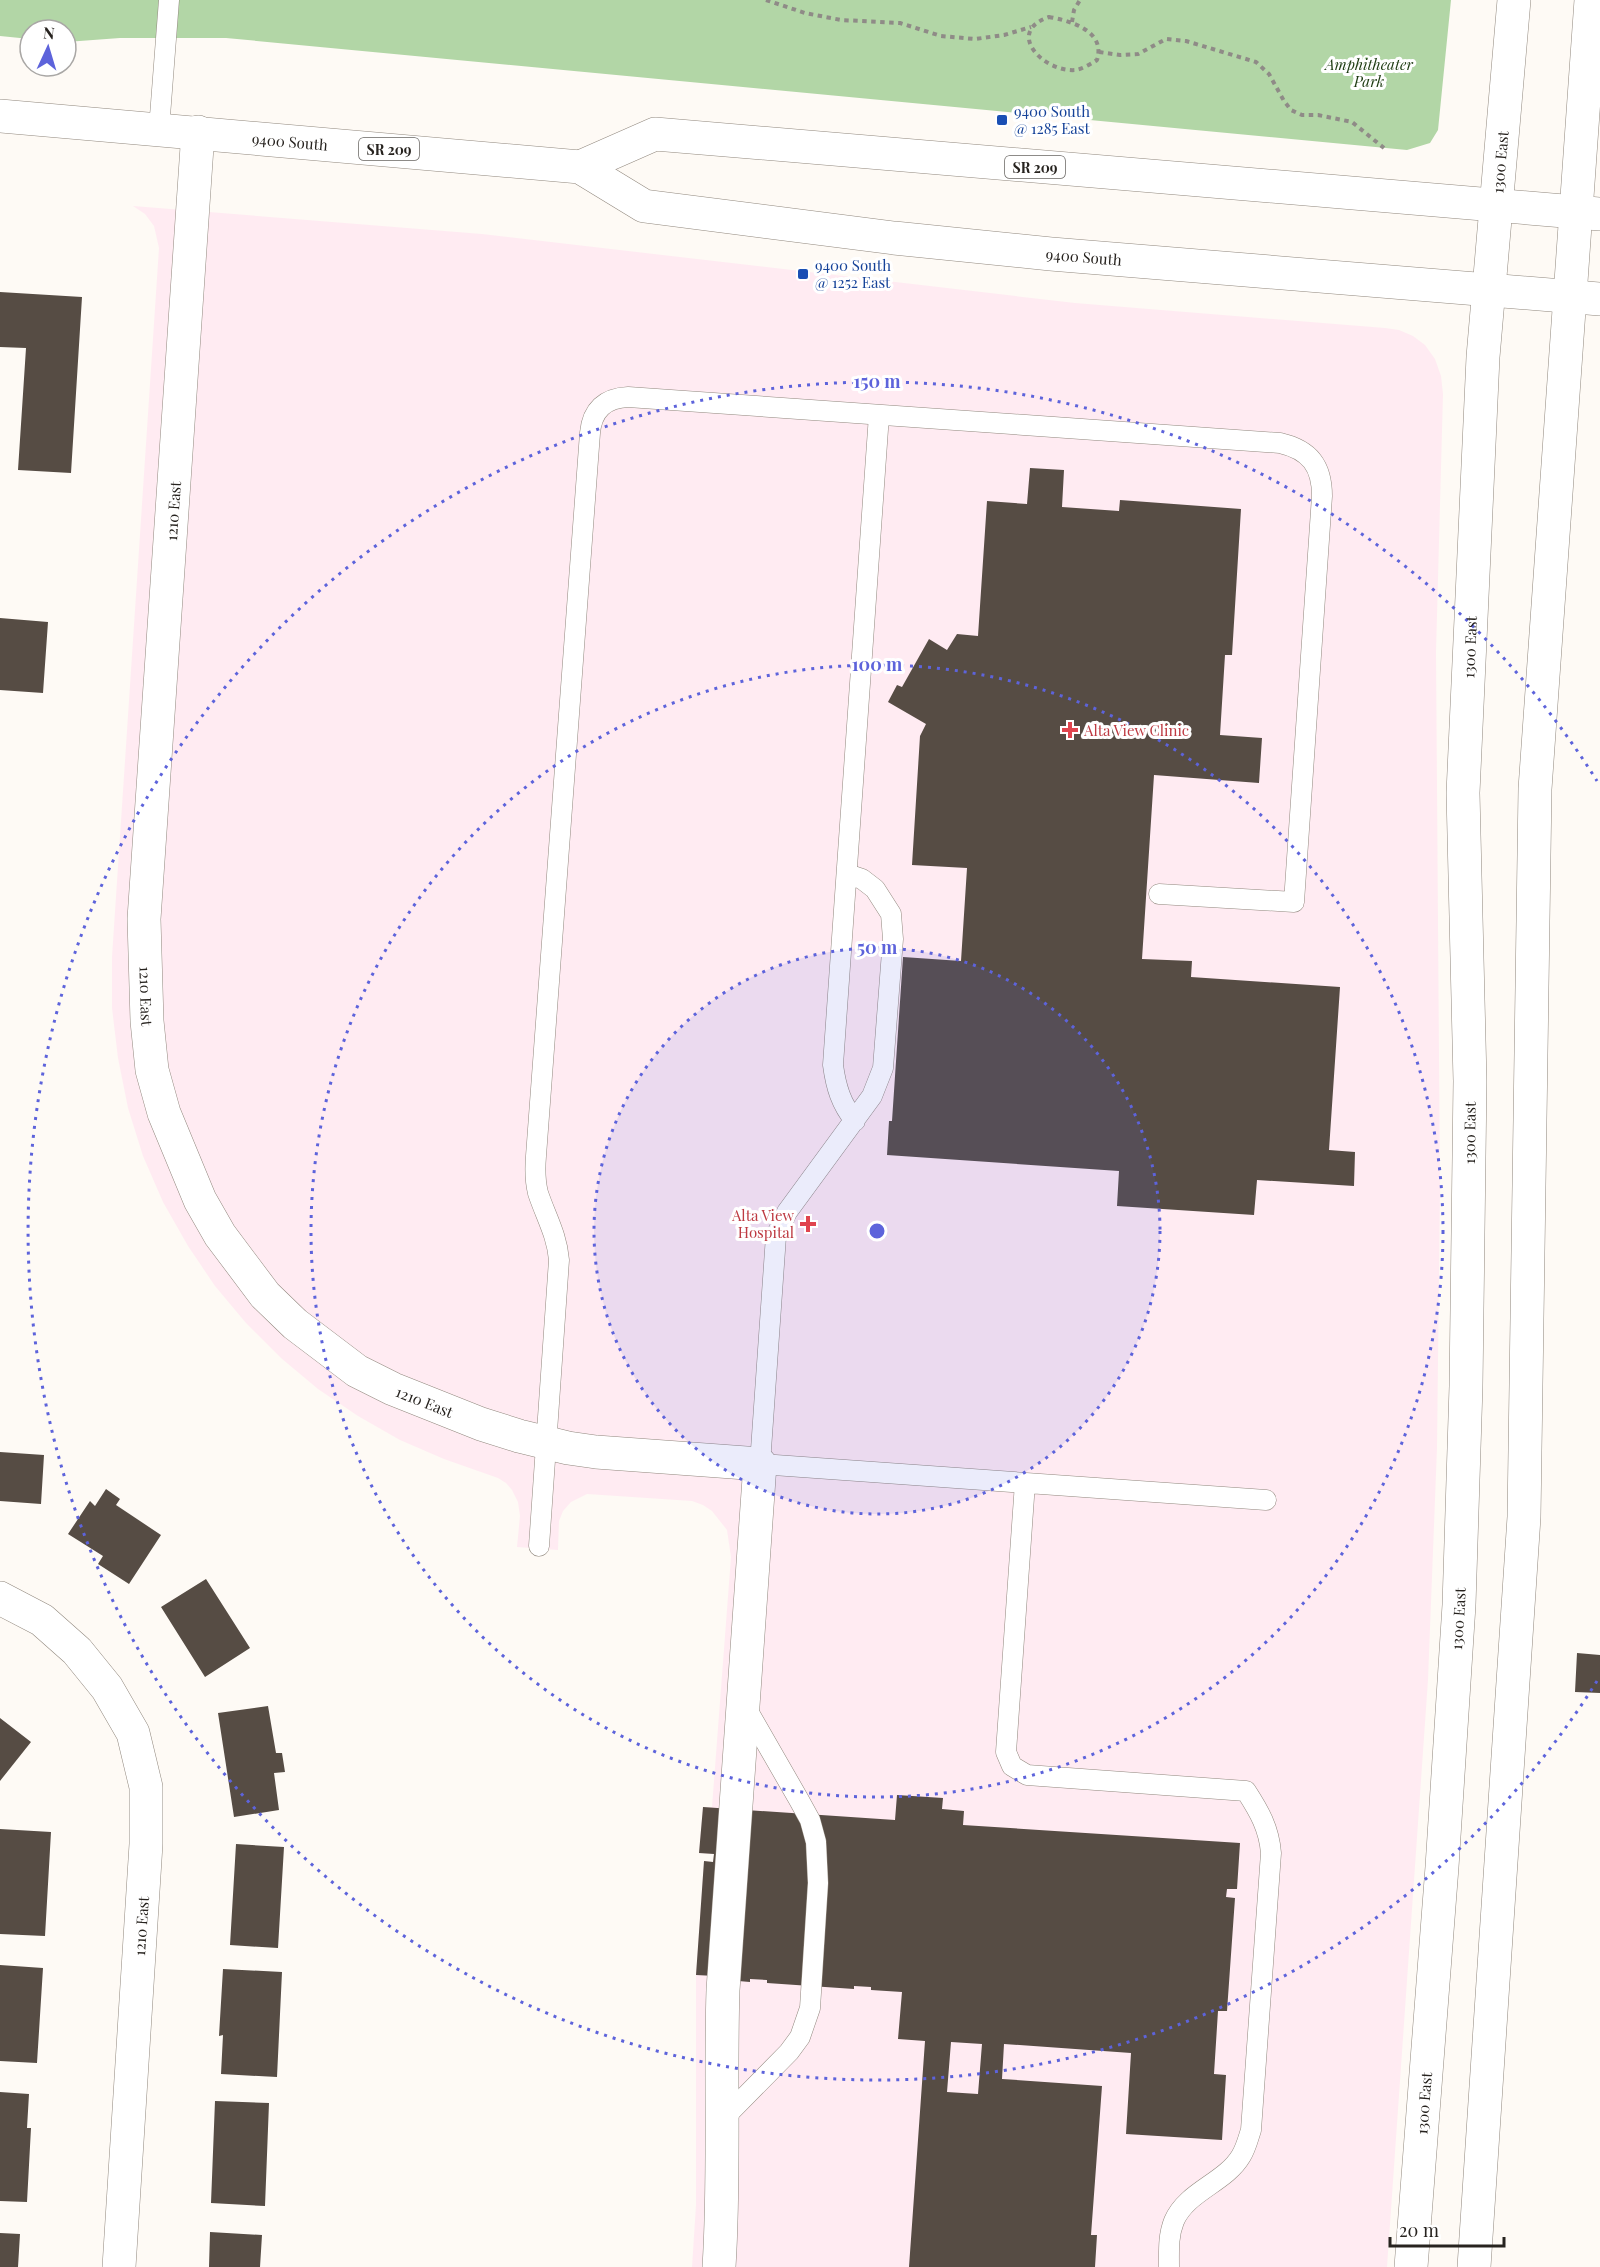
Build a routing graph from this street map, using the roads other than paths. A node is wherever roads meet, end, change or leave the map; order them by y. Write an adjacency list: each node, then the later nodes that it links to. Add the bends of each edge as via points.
1 (169, 0): 5 (lane)
2 (1514, 0): 8 (main road, 1300 East)
3 (1591, 0): 9 (main road)
4 (0, 116): 5 (main road, 9400 South / SR 209)
5 (159, 129): 6 (main road, 9400 South / SR 209)
6 (198, 132): 7 (main road, 9400 South / SR 209); 16 (main road, 1210 East, via 144,919 144,976 152,1070 164,1113 200,1200 242,1266 295,1324 357,1371 393,1389 481,1424)
7 (580, 167): 8 (main road, 9400 South / SR 209, via 655,134); 10 (main road, 9400 South / SR 209, via 644,206 1052,254)
8 (1497, 207): 9 (main road, 9400 South / SR 209); 10 (main road, 1300 East)
9 (1588, 213): 11 (main road)
10 (1489, 291): 11 (main road, 9400 South / SR 209); 27 (main road, 1300 East, via 1463,792 1470,1081 1459,1605)
11 (1585, 298): 28 (main road, via 1535,789 1524,1517)
12 (879, 415): 13 (lane); 14 (lane, via 1281,443 1304,452 1313,461 1319,472 1322,496 1294,902); 16 (lane, via 628,397 608,401 599,408 591,424 536,1156 538,1191 554,1229 559,1260)
13 (847, 874): 15 (lane, via 833,1065 840,1098); 15 (lane, via 875,889 888,908 893,927 883,1068 872,1096)
14 (1159, 894)
15 (855, 1121): 17 (lane, via 787,1212 776,1236)
16 (546, 1443): 17 (main road, 1210 East, via 596,1452); 20 (lane)
17 (760, 1464): 18 (lane); 22 (main road)
18 (1025, 1483): 19 (lane); 26 (lane, via 1006,1752 1012,1766 1027,1775 1246,1791 1262,1815 1270,1840 1251,2130 1240,2158 1179,2213 1171,2231)
19 (1266, 1500)
20 (539, 1546)
21 (0, 1598): 24 (main road, 1210 East, via 42,1620 77,1651 107,1688 133,1733 146,1787 146,1844)
22 (743, 1703): 23 (main road, via 723,1990); 23 (lane, via 810,1820 816,1842 818,1883 806,2023 789,2052)
23 (723, 2120): 25 (main road)
24 (119, 2267)
25 (719, 2267)
26 (1169, 2267)
27 (1411, 2267)
28 (1474, 2267)

